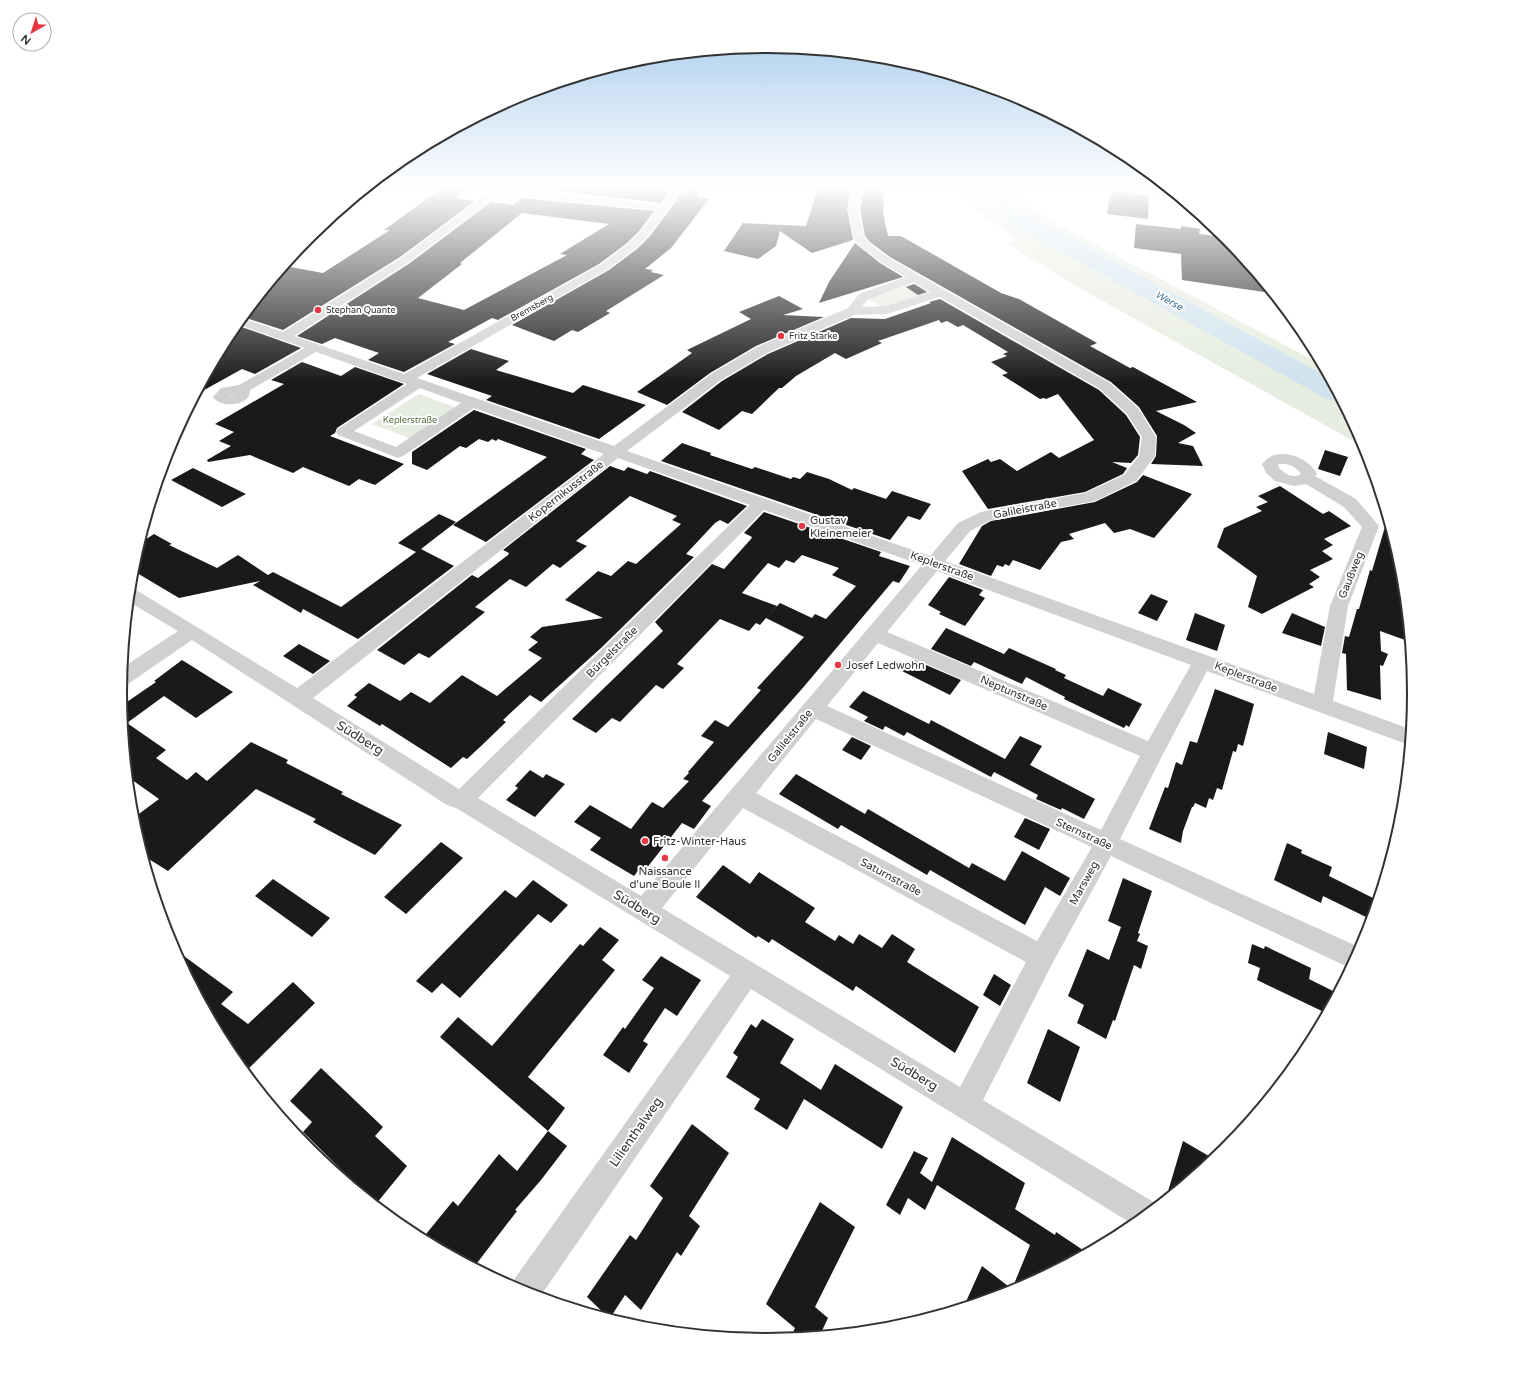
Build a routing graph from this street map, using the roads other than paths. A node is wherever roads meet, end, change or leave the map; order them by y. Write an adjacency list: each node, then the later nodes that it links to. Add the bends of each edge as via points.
1 (415, 253): 8 (street)
2 (623, 253): 10 (street, Bremsberg, via 604,267)
3 (874, 253): 4 (street, Galileistraße)
4 (915, 278): 5 (street, Galileistraße); 6 (street, Kopernikusstraße, via 863,297)
5 (941, 293): 6 (street, Kopernikusstraße, via 887,310); 16 (street, Galileistraße, via 1105,386 1133,411 1148,437 1147,456 1130,478 1089,497 987,516 964,527)
6 (852, 311): 13 (street, Kopernikusstraße, via 762,350 716,377)
7 (245, 323): 8 (street, Keplerstraße)
8 (285, 336): 9 (street, Keplerstraße)
9 (316, 347): 10 (street, Keplerstraße); 11 (street)
10 (411, 381): 12 (street, Keplerstraße); 12 (street, via 343,432 398,453)
11 (241, 389)
12 (471, 403): 13 (street, Keplerstraße)
13 (616, 452): 15 (street, Keplerstraße); 22 (street, Kopernikusstraße)
14 (1307, 478): 23 (street, Gaußweg, via 1350,503 1371,526 1339,606)
15 (761, 503): 16 (street, Keplerstraße); 28 (street, Bürgelstraße)
16 (933, 563): 19 (street, Galileistraße); 20 (street, Keplerstraße)
17 (134, 596): 18 (street, Südberg)
18 (192, 631): 21 (street); 22 (street, Südberg)
19 (874, 634): 24 (street, Galileistraße); 26 (street, Neptunstraße)
20 (1203, 661): 23 (street, Keplerstraße); 26 (street, Marsweg)
21 (127, 675)
22 (297, 699): 28 (street, Südberg)
23 (1322, 706): 25 (street, Keplerstraße)
24 (813, 708): 27 (street, Galileistraße); 29 (street, Sternstraße)
25 (1406, 736)
26 (1153, 752): 29 (street, Marsweg)
27 (741, 796): 30 (street, Galileistraße); 32 (street, Saturnstraße)
28 (462, 800): 30 (street, Südberg)
29 (1106, 844): 31 (street, Sternstraße); 32 (street, Marsweg)
30 (644, 911): 33 (street, Südberg)
31 (1350, 955)
32 (1042, 957): 34 (street, Marsweg)
33 (747, 973): 34 (street, Südberg); 36 (street, Lilienthalweg)
34 (966, 1105): 35 (street, Südberg)
35 (1141, 1212)
36 (528, 1286)

